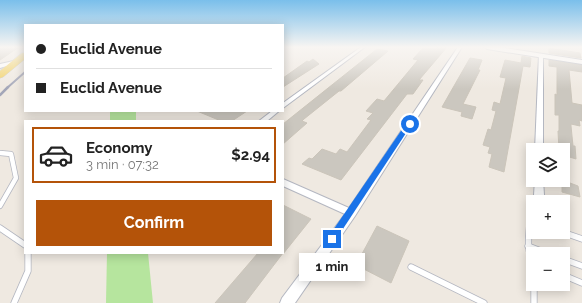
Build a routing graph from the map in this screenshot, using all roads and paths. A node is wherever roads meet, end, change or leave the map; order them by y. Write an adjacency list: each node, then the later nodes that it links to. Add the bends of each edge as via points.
1 (18, 61): 5 (street); 6 (main road)
2 (344, 61): 7 (street)
3 (451, 61): 16 (street)
4 (541, 61): 10 (street)
5 (0, 66)
6 (0, 75)
7 (284, 105)
8 (275, 112): 9 (street)
9 (263, 120)
10 (539, 143)
11 (0, 153): 15 (lane, via 11,154 16,178)
12 (284, 182): 16 (street)
13 (539, 187): 14 (street)
14 (538, 195)
15 (0, 206)
16 (351, 213): 31 (street)
17 (0, 228): 21 (lane)
18 (570, 235): 20 (lane)
19 (529, 239): 22 (lane)
20 (582, 239)
21 (24, 244)
22 (528, 246)
23 (28, 254): 30 (lane, via 28,271)
24 (570, 262): 25 (lane)
25 (582, 266)
26 (411, 267): 32 (lane)
27 (570, 278): 28 (lane)
28 (582, 282)
29 (534, 291): 33 (lane)
30 (14, 303)
31 (287, 303)
32 (484, 303)
33 (534, 303)

